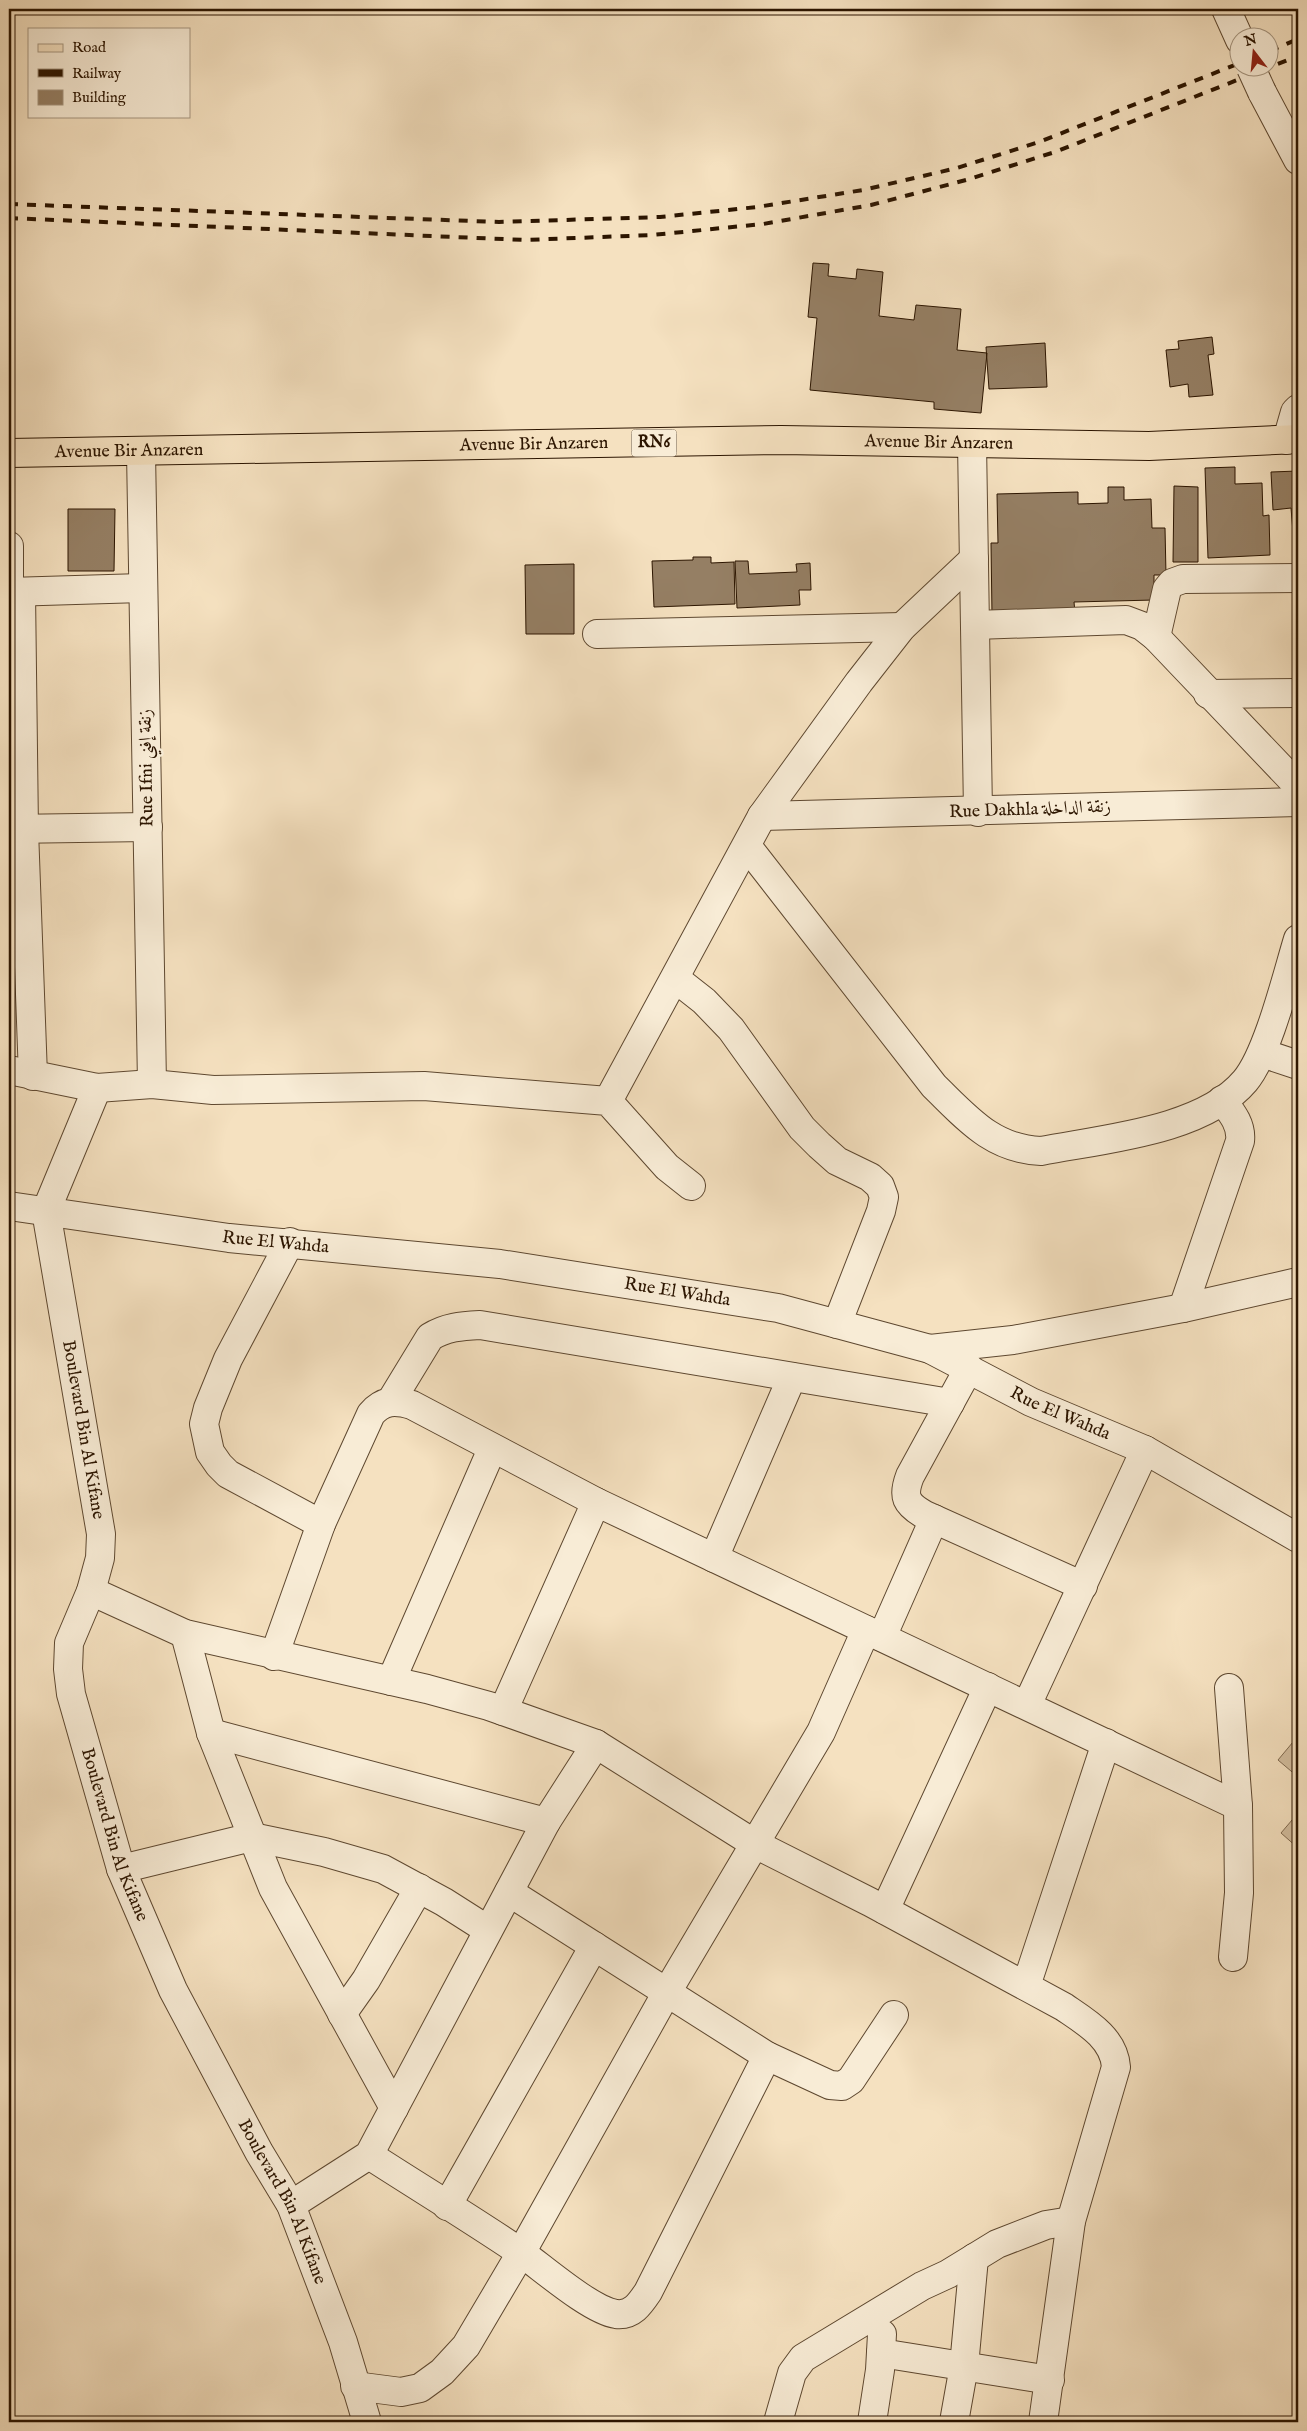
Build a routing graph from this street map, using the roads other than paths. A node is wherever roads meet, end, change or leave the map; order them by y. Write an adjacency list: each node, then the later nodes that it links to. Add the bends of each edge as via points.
1 (1226, 9): 2 (street)
2 (1235, 28)
3 (1257, 80): 4 (street)
4 (1298, 160)
5 (1298, 408): 6 (street)
6 (1293, 439): 7 (main road, Avenue Bir Anzaren / RN6, via 1149,446)
7 (972, 443): 8 (main road, Avenue Bir Anzaren / RN6, via 781,440); 11 (street)
8 (141, 452): 9 (main road, Avenue Bir Anzaren / RN6); 13 (street, Rue Ifni زنقة إفني)
9 (9, 453)
10 (9, 546): 14 (street)
11 (974, 559): 15 (street); 16 (street)
12 (1298, 578): 18 (street, via 1183,579 1172,583 1164,597)
13 (142, 588): 14 (street); 25 (street, Rue Ifni زنقة إفني)
14 (13, 592): 26 (street)
15 (975, 625): 18 (street, via 1126,620 1142,626); 23 (street)
16 (902, 627): 17 (street); 24 (street)
17 (597, 634)
18 (1156, 637): 20 (street)
19 (1298, 693): 20 (street)
20 (1208, 694): 21 (street)
21 (1298, 786)
22 (1298, 802): 23 (street, Rue Dakhla زنقة الداخلة)
23 (978, 812): 24 (street, Rue Dakhla زنقة الداخلة)
24 (762, 816): 27 (street)
25 (148, 827): 26 (street); 33 (street, Rue Ifni زنقة إفني)
26 (16, 830): 32 (street)
27 (746, 846): 29 (street); 35 (street, via 934,1086 969,1120 1001,1144 1041,1151 1181,1122)
28 (1298, 939): 30 (street)
29 (676, 979): 36 (street); 43 (street, via 732,1029 802,1128 837,1161 870,1177 880,1186 884,1197 881,1212)
30 (1262, 1053): 31 (street); 35 (street, via 1246,1080)
31 (1298, 1065)
32 (21, 1073): 34 (street)
33 (152, 1084): 34 (street); 36 (street, via 213,1090 424,1086)
34 (97, 1088): 39 (street)
35 (1222, 1100): 42 (street, via 1236,1121 1240,1141)
36 (608, 1101): 37 (street, via 667,1167)
37 (690, 1186)
38 (9, 1206): 39 (street, Rue El Wahda)
39 (46, 1211): 40 (street, Rue El Wahda, via 219,1236); 57 (street, Boulevard Bin Al Kifane, via 101,1534 100,1558)
40 (290, 1242): 43 (street, Rue El Wahda, via 500,1264 778,1308); 53 (street, via 221,1374 204,1424 210,1452 228,1474)
41 (1298, 1282): 42 (street)
42 (1183, 1308): 44 (street, via 1013,1340)
43 (837, 1324): 44 (street, Rue El Wahda)
44 (930, 1349): 45 (street, Rue El Wahda)
45 (969, 1368): 48 (street); 50 (street, Rue El Wahda, via 1031,1402)
46 (792, 1377): 47 (street, via 480,1325 457,1326 430,1337); 48 (street); 55 (street)
47 (391, 1401): 49 (street, via 412,1405); 53 (street, via 382,1403 371,1414)
48 (950, 1403): 52 (street, via 910,1476 905,1492 911,1506)
49 (492, 1448): 51 (street); 61 (street)
50 (1145, 1450): 54 (street, Rue El Wahda); 56 (street)
51 (596, 1502): 55 (street); 65 (street)
52 (934, 1519): 56 (street); 58 (street)
53 (321, 1524): 60 (street)
54 (1298, 1538)
55 (714, 1558): 58 (street)
56 (1084, 1586): 64 (street)
57 (91, 1591): 59 (street); 73 (street, Boulevard Bin Al Kifane, via 69,1643 68,1669 80,1728)
58 (874, 1633): 62 (street); 72 (street)
59 (185, 1634): 60 (street); 66 (street)
60 (274, 1656): 61 (street)
61 (392, 1682): 65 (street)
62 (988, 1687): 64 (street); 76 (street)
63 (1229, 1688): 69 (street)
64 (1027, 1705): 67 (street)
65 (503, 1711): 68 (street)
66 (212, 1733): 70 (street); 71 (street)
67 (1106, 1743): 69 (street); 80 (street)
68 (596, 1744): 70 (street); 72 (street)
69 (1238, 1806): 79 (street, via 1239,1893)
70 (546, 1822): 75 (street)
71 (252, 1837): 73 (street); 74 (street, via 324,1852 383,1869); 82 (street, via 273,1888)
72 (755, 1844): 76 (street); 81 (street)
73 (121, 1869): 87 (street, Boulevard Bin Al Kifane, via 173,1990 259,2152)
74 (419, 1888): 77 (street); 82 (street, via 366,1980)
75 (508, 1892): 77 (street); 78 (street)
76 (885, 1910): 80 (street)
77 (488, 1930): 85 (street)
78 (594, 1946): 81 (street); 88 (street)
79 (1232, 1957)
80 (1026, 1986): 89 (street, via 1084,2020 1114,2052 1116,2067)
81 (667, 1992): 84 (street); 90 (street)
82 (342, 2014): 85 (street)
83 (894, 2015): 84 (street, via 851,2080 842,2086 830,2085)
84 (767, 2056): 90 (street, via 648,2292 632,2311 616,2314 597,2307)
85 (394, 2108): 86 (street)
86 (368, 2155): 87 (street); 88 (street)
87 (291, 2205): 96 (street, Boulevard Bin Al Kifane, via 339,2333)
88 (447, 2206): 90 (street)
89 (1071, 2221): 91 (street, via 1026,2232); 95 (street)
90 (521, 2253): 96 (street, via 466,2346 436,2377 420,2388 400,2392)
91 (974, 2258): 92 (street); 94 (street)
92 (883, 2310): 93 (street); 98 (street, via 803,2358 792,2373)
93 (881, 2354): 94 (street); 99 (street)
94 (964, 2366): 95 (street); 100 (street)
95 (1050, 2380): 101 (street)
96 (355, 2386): 97 (street, Boulevard Bin Al Kifane)
97 (367, 2422)
98 (778, 2422)
99 (872, 2422)
100 (954, 2422)
101 (1043, 2422)

